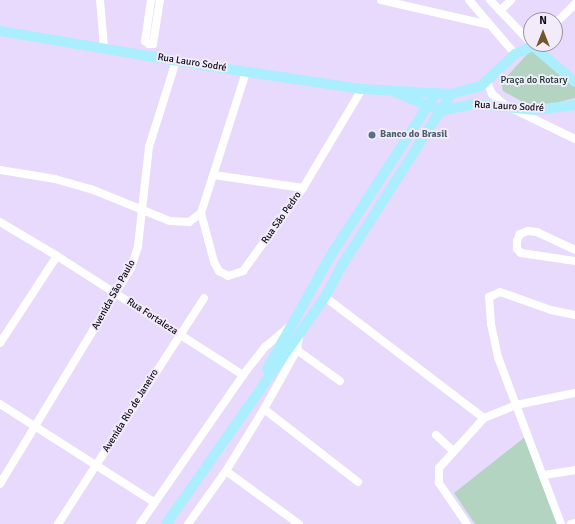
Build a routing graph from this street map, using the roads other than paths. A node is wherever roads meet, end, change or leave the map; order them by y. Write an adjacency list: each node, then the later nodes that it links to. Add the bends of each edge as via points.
1 (100, 0): 15 (street)
2 (150, 0): 14 (street, via 145,41)
3 (160, 0): 14 (street, via 153,44)
4 (381, 0): 11 (street)
5 (469, 0): 11 (street)
6 (490, 0): 9 (street)
7 (511, 0): 9 (street)
8 (575, 4): 10 (street)
9 (500, 11): 13 (street)
10 (563, 16)
11 (490, 25): 18 (street)
12 (0, 30): 15 (main road, Rua Lauro Sodré)
13 (523, 34)
14 (148, 44): 19 (street)
15 (104, 47): 19 (main road, Rua Lauro Sodré)
16 (523, 50): 18 (main road)
17 (542, 52): 23 (main road)
18 (515, 54): 22 (main road, Rua Lauro Sodré)
19 (146, 55): 20 (main road, Rua Lauro Sodré)
20 (176, 61): 21 (main road, Rua Lauro Sodré); 36 (street, Avenida São Paulo, via 148,147)
21 (246, 72): 25 (main road, Rua Lauro Sodré); 34 (street)
22 (487, 82): 27 (main road, Rua Lauro Sodré, via 472,90); 28 (street, via 492,94)
23 (575, 82)
24 (385, 88): 25 (main road, Rua Lauro Sodré); 26 (main road, Rua Lauro Sodré); 30 (main road, Rua Lauro Sodré)
25 (362, 89): 35 (street, Rua São Pedro)
26 (437, 92): 27 (main road, Rua Lauro Sodré); 30 (main road)
27 (451, 94): 31 (main road)
28 (505, 105): 29 (main road, Rua Lauro Sodré, via 534,110); 31 (main road, Rua Lauro Sodré, via 475,104); 32 (street)
29 (575, 105)
30 (428, 106): 31 (main road, Rua Lauro Sodré); 40 (main road)
31 (444, 110): 43 (main road)
32 (575, 139)
33 (0, 170): 36 (street, via 55,179 91,189)
34 (214, 175): 35 (street); 37 (street)
35 (303, 188): 37 (street, Rua São Pedro, via 249,265 236,275 223,275 214,262)
36 (143, 209): 37 (street, via 170,221 179,222 189,222); 44 (street, Avenida São Paulo, via 136,257)
37 (201, 214)
38 (0, 222): 41 (street, Rua Fortaleza)
39 (575, 250): 42 (street, via 537,232 524,232 517,241 517,248 521,253)
40 (331, 255): 43 (main road); 48 (main road)
41 (57, 256): 44 (street, Rua Fortaleza); 51 (street)
42 (575, 261)
43 (344, 262): 45 (main road)
44 (117, 294): 50 (street, Rua Fortaleza); 61 (street, Avenida São Paulo)
45 (325, 297): 49 (main road); 60 (street)
46 (204, 298): 50 (street, Avenida Rio de Janeiro)
47 (575, 315): 57 (street, via 551,310 500,292 490,297 491,324 498,357)
48 (291, 325): 49 (street); 53 (street, via 265,347); 59 (main road)
49 (300, 332): 52 (street); 59 (main road)
50 (179, 335): 53 (street, Rua Fortaleza); 64 (street, Avenida Rio de Janeiro)
51 (0, 343)
52 (297, 350): 54 (street); 58 (street)
53 (243, 375): 70 (street)
54 (340, 381)
55 (575, 393): 57 (street)
56 (0, 404): 61 (street)
57 (516, 405): 60 (street); 67 (street)
58 (264, 409): 66 (street); 68 (street)
59 (240, 418): 74 (main road)
60 (484, 418): 63 (street)
61 (36, 427): 64 (street); 69 (street, Avenida São Paulo)
62 (436, 435): 63 (street)
63 (453, 451): 77 (street, via 439,468 437,479)
64 (96, 466): 70 (street); 72 (street, Avenida Rio de Janeiro)
65 (575, 470): 67 (street)
66 (226, 471): 75 (street); 76 (street)
67 (544, 475): 78 (street)
68 (358, 482)
69 (0, 484)
70 (154, 502): 73 (street)
71 (575, 523): 79 (street)
72 (58, 524)
73 (140, 524)
74 (166, 524)
75 (188, 524)
76 (298, 524)
77 (468, 524)
78 (561, 524)
79 (571, 524)

